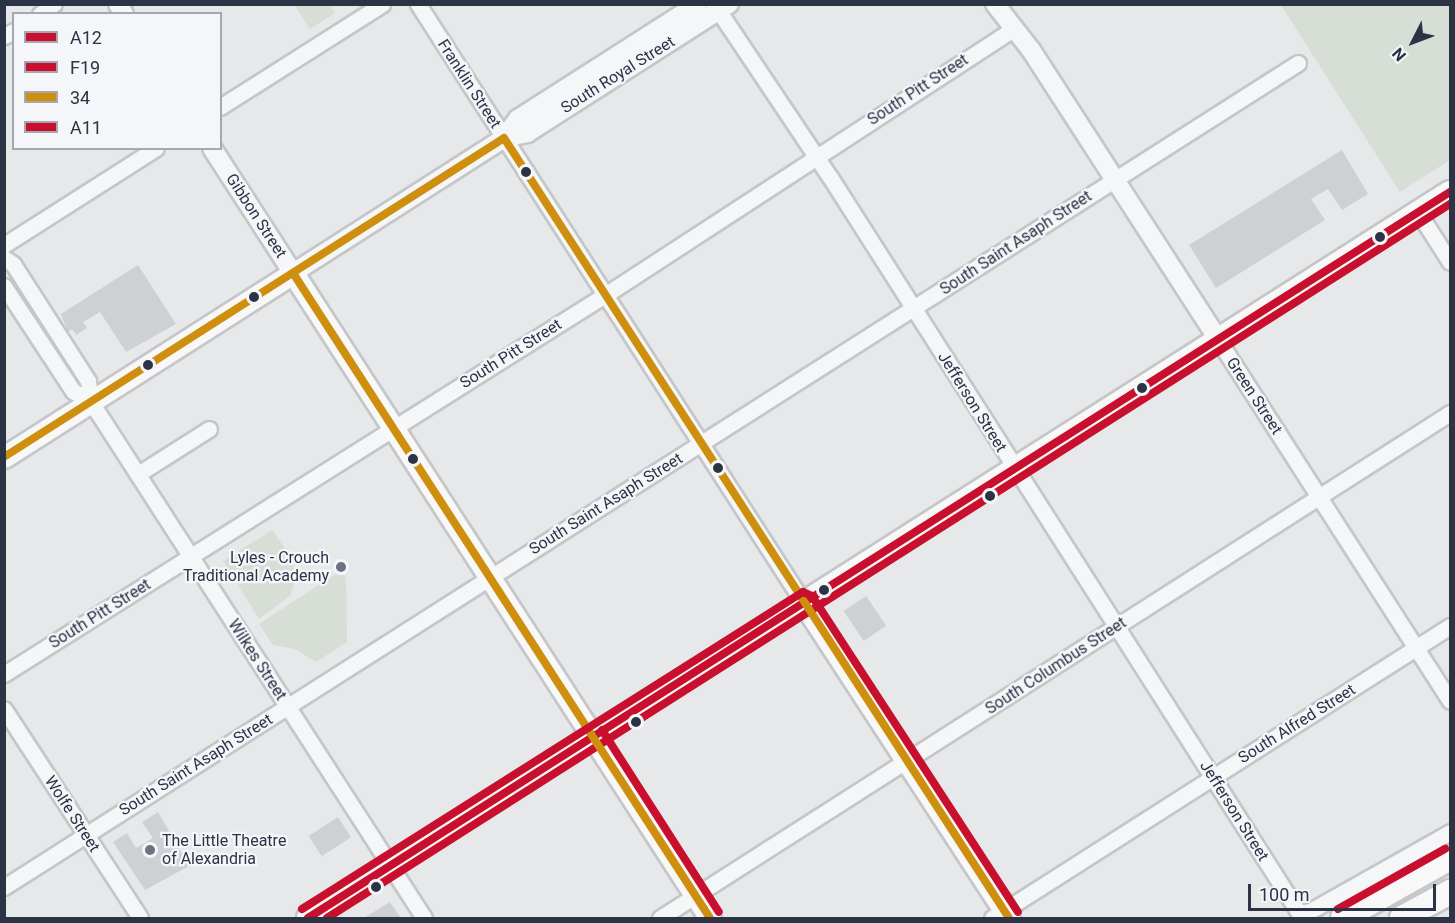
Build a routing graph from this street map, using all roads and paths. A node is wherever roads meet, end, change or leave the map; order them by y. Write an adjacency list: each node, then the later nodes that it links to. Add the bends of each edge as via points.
1 (382, 4): 8 (street)
2 (418, 4): 9 (street, Franklin Street)
3 (698, 4): 9 (street, South Royal Street, via 518,119)
4 (996, 4): 6 (street, Green Street)
5 (721, 7): 9 (street, South Royal Street, via 527,133); 12 (street, Jefferson Street)
6 (1013, 29): 12 (street, South Pitt Street); 13 (street, Green Street)
7 (1298, 63): 13 (street, South Saint Asaph Street)
8 (222, 106)
9 (504, 138): 19 (street, South Royal Street); 21 (street, Franklin Street)
10 (153, 150): 16 (street)
11 (213, 150): 19 (street, Gibbon Street)
12 (816, 155): 21 (street, South Pitt Street); 22 (street, Jefferson Street)
13 (1114, 179): 22 (street, South Saint Asaph Street); 23 (street, Green Street)
14 (1450, 192): 15 (main road)
15 (1418, 212): 18 (street); 23 (main road)
16 (4, 245)
17 (4, 258): 24 (street, Wilkes Street, via 13,264 88,381)
18 (1450, 262)
19 (293, 273): 24 (main road, South Royal Street); 26 (main road, Gibbon Street)
20 (4, 286): 24 (street, Wilkes Street, via 73,391)
21 (605, 295): 26 (street, South Pitt Street); 28 (street, Franklin Street)
22 (914, 309): 28 (street, South Saint Asaph Street); 30 (street, Jefferson Street)
23 (1217, 338): 30 (main road); 32 (street, Green Street)
24 (91, 402): 29 (main road, South Royal Street); 31 (street, Wilkes Street)
25 (1450, 413): 32 (street, South Columbus Street)
26 (394, 428): 33 (street, South Pitt Street); 34 (main road, Gibbon Street)
27 (209, 429): 31 (street)
28 (701, 444): 34 (street, South Saint Asaph Street); 35 (street, Franklin Street)
29 (4, 457)
30 (1014, 468): 35 (main road); 37 (street, Jefferson Street)
31 (138, 474): 33 (street, Wilkes Street)
32 (1320, 498): 37 (street, South Columbus Street); 38 (street, Green Street)
33 (191, 557): 39 (street, South Pitt Street); 41 (street, Wilkes Street)
34 (491, 577): 41 (street, South Saint Asaph Street); 43 (main road, Gibbon Street)
35 (803, 602): 43 (main road); 44 (main road, Franklin Street)
36 (1450, 626): 38 (street, South Alfred Street)
37 (1116, 627): 44 (street, South Columbus Street); 45 (street, Jefferson Street)
38 (1417, 648): 40 (street, Green Street); 45 (street, South Alfred Street)
39 (4, 674)
40 (1450, 700)
41 (288, 708): 47 (street, South Saint Asaph Street); 49 (street, Wilkes Street)
42 (4, 709): 47 (street, Wolfe Street)
43 (592, 736): 49 (main road); 52 (main road, Gibbon Street)
44 (907, 761): 52 (street, South Columbus Street); 53 (main road, Franklin Street)
45 (1214, 777): 46 (street, Jefferson Street, via 1299,913 1310,911); 53 (street, South Alfred Street)
46 (1450, 832)
47 (85, 835): 50 (street, South Saint Asaph Street); 54 (street, Wolfe Street)
48 (1450, 858): 59 (highway)
49 (390, 866): 55 (main road); 56 (street, Wilkes Street)
50 (4, 887)
51 (1450, 892): 60 (highway)
52 (696, 897): 57 (street, South Columbus Street); 58 (main road, Gibbon Street)
53 (1002, 916)
54 (140, 918)
55 (308, 918)
56 (424, 918)
57 (660, 918)
58 (710, 918)
59 (1343, 918)
60 (1402, 918)

